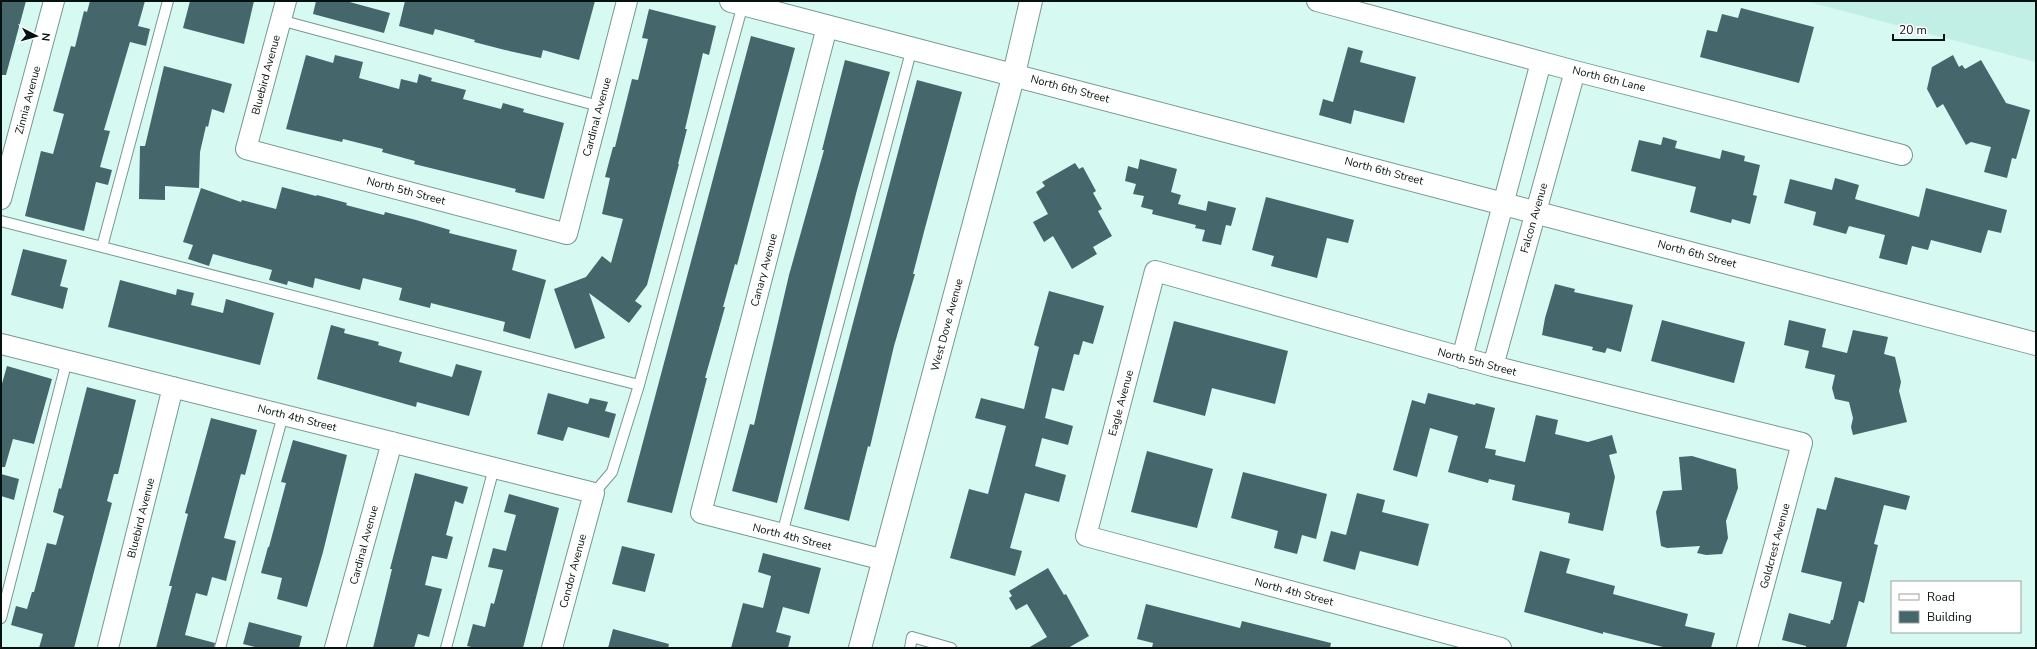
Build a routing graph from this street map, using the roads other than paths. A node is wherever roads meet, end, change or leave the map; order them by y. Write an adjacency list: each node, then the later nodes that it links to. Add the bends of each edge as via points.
1 (54, 1): 16 (street, Zinnia Avenue)
2 (168, 1): 21 (lane)
3 (627, 1): 13 (street, Cardinal Avenue)
4 (1031, 1): 12 (street, West Dove Avenue)
5 (1317, 1): 10 (street, North 6th Lane)
6 (737, 3): 8 (street, North 6th Street); 28 (lane)
7 (283, 10): 13 (lane); 14 (street, Bluebird Avenue)
8 (827, 27): 9 (street, North 6th Street); 35 (street, Canary Avenue)
9 (912, 48): 12 (street, North 6th Street); 36 (lane)
10 (1542, 62): 11 (street, North 6th Lane); 17 (street)
11 (1575, 71): 15 (street, North 6th Lane); 18 (street, Falcon Avenue)
12 (1014, 74): 17 (street, North 6th Street); 38 (street, West Dove Avenue)
13 (600, 106): 20 (street, Cardinal Avenue)
14 (246, 149): 20 (street, North 5th Street)
15 (1902, 155)
16 (1, 199)
17 (1503, 203): 18 (street, North 6th Street); 25 (street)
18 (1535, 212): 24 (street, North 6th Street); 27 (street, Falcon Avenue)
19 (1, 221): 21 (lane)
20 (567, 234)
21 (102, 247): 28 (lane)
22 (1155, 271): 25 (street, North 5th Street); 37 (street, Eagle Avenue)
23 (1, 344): 26 (street, North 4th Street)
24 (2036, 344)
25 (1462, 358): 27 (street, North 5th Street)
26 (67, 360): 29 (street, North 4th Street); 39 (lane)
27 (1493, 366): 32 (street, North 5th Street)
28 (639, 385): 34 (lane, via 612,472)
29 (174, 387): 30 (street, North 4th Street); 40 (street, Bluebird Avenue)
30 (283, 415): 31 (street, North 4th Street); 41 (lane)
31 (392, 442): 33 (street, North 4th Street); 42 (street, Cardinal Avenue)
32 (1802, 443): 49 (street, Goldcrest Avenue)
33 (494, 468): 34 (street, North 4th Street); 43 (lane)
34 (594, 493): 44 (street, Condor Avenue)
35 (701, 513): 36 (street, North 4th Street)
36 (782, 534): 38 (street, North 4th Street)
37 (1086, 536): 48 (street, North 4th Street)
38 (884, 560): 45 (street, West Dove Avenue)
39 (1, 618)
40 (108, 648)
41 (220, 648)
42 (336, 648)
43 (446, 648)
44 (552, 648)
45 (860, 648)
46 (910, 648): 47 (lane, via 912,637)
47 (951, 648)
48 (1501, 648)
49 (1747, 648)

